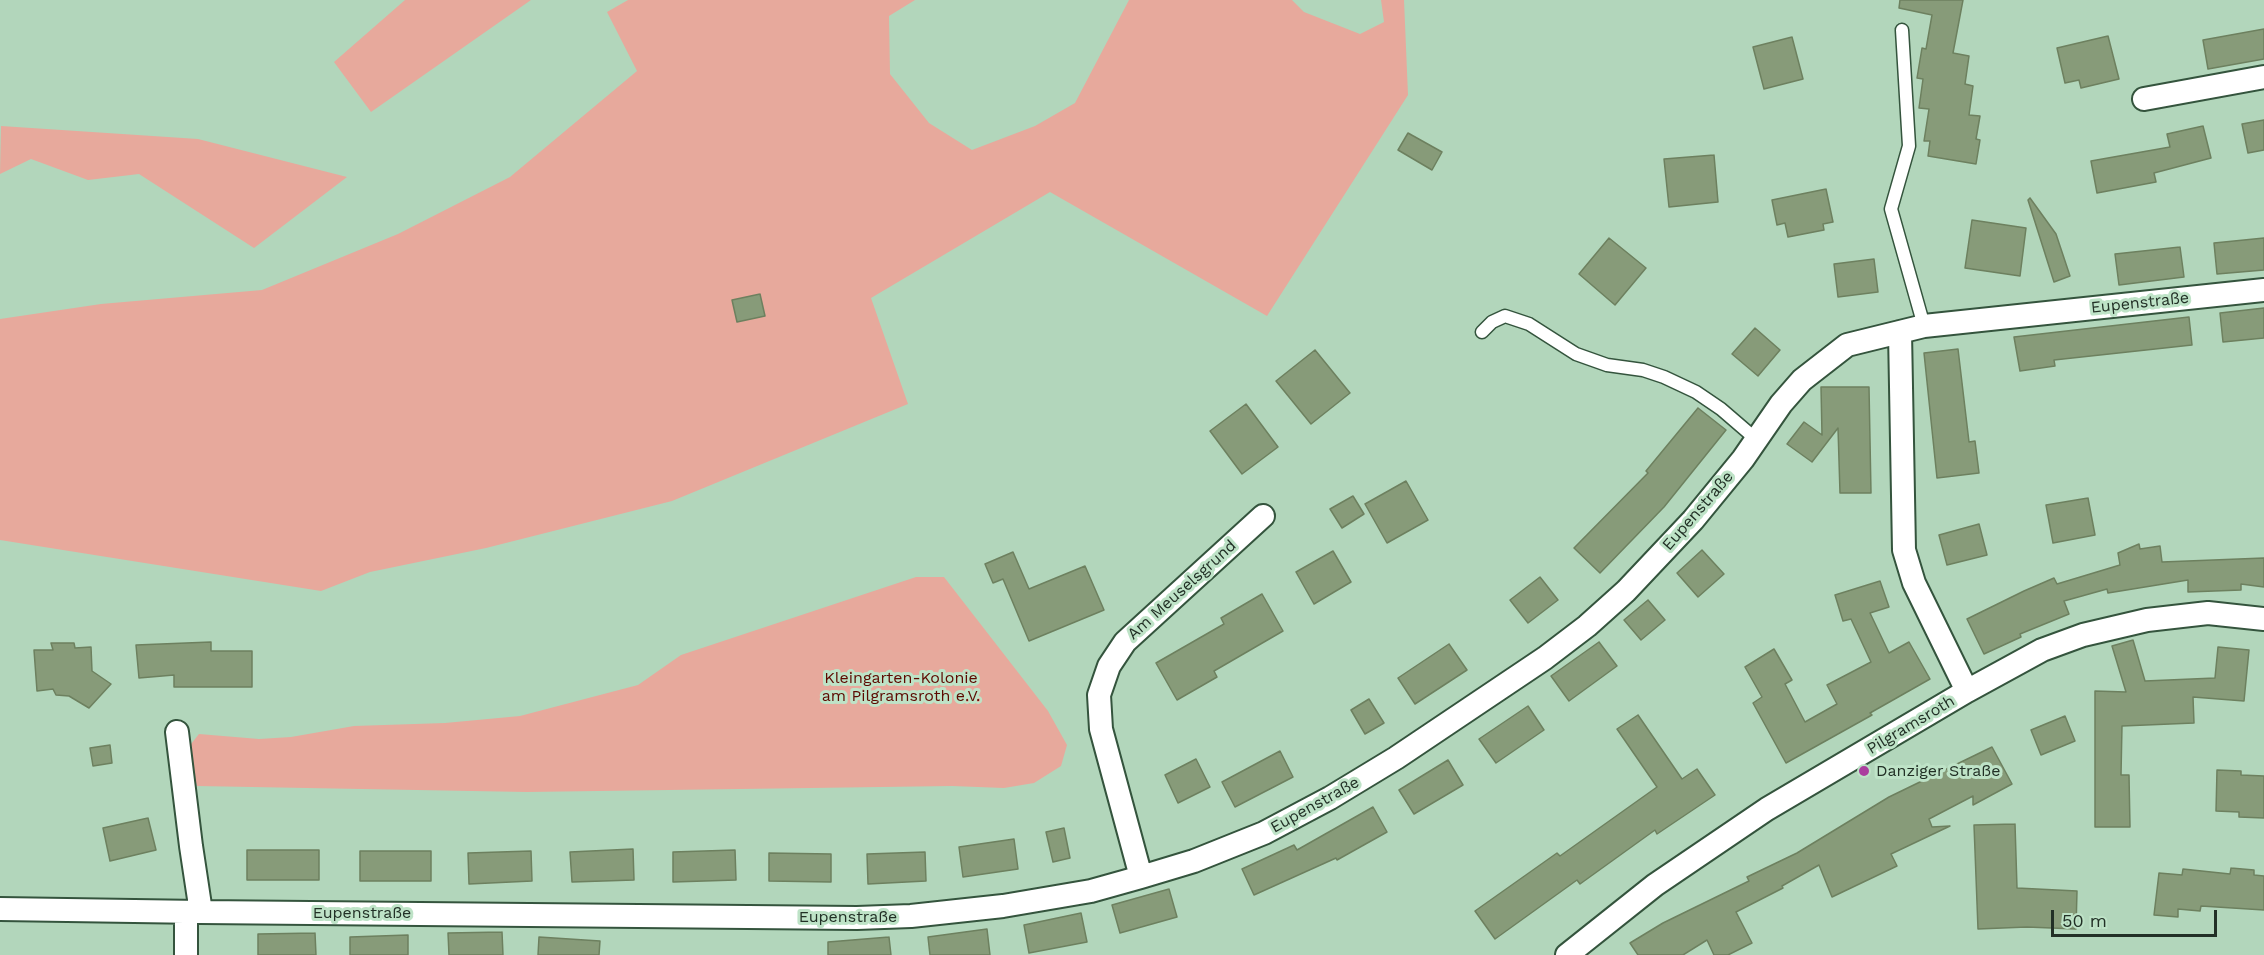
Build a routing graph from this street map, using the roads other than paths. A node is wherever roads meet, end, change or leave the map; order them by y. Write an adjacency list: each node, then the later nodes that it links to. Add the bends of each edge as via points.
1 (1902, 30): 5 (lane, via 1909,146 1890,209)
2 (2264, 78): 3 (street)
3 (2144, 99)
4 (2264, 290): 5 (street, Eupenstraße)
5 (1924, 326): 7 (street, Eupenstraße)
6 (1482, 332): 8 (lane, via 1505,316 1529,324 1576,354 1665,377 1713,403)
7 (1900, 332): 8 (street, Eupenstraße, via 1846,345 1802,380); 11 (street, via 1904,550 1914,583)
8 (1756, 440): 13 (street, Eupenstraße, via 1693,520 1626,591 1545,658 1330,798 1264,833)
9 (1263, 516): 13 (street, Am Meuselsgrund, via 1125,642 1109,666 1099,695 1101,729)
10 (2264, 619): 11 (street, Pilgramsroth, via 2208,613 2147,620 2083,635 2042,650)
11 (1967, 691): 17 (street, Pilgramsroth, via 1767,809 1655,885)
12 (177, 732): 15 (street)
13 (1141, 877): 15 (street, Eupenstraße, via 1091,891 1003,906 857,918)
14 (0, 909): 15 (street, Eupenstraße)
15 (193, 912): 16 (street)
16 (186, 955)
17 (1568, 955)

